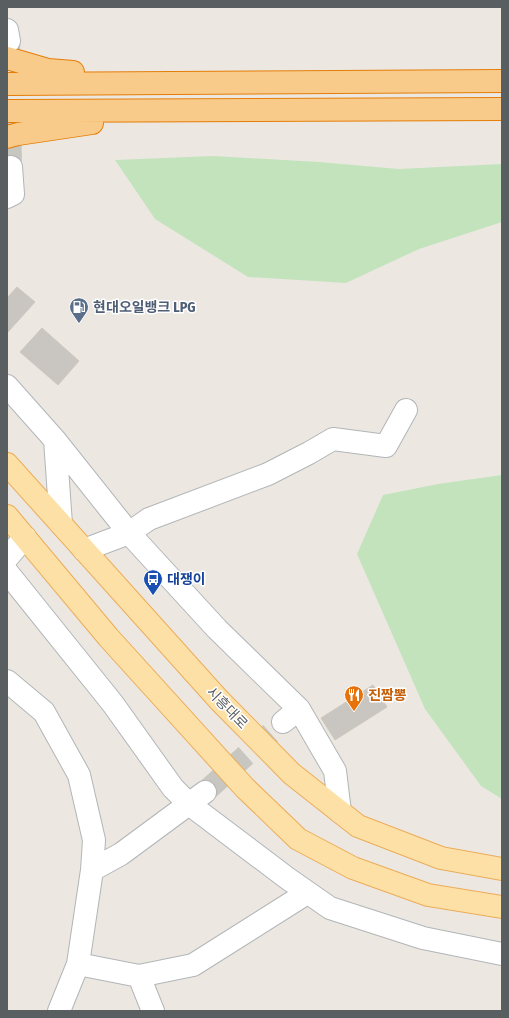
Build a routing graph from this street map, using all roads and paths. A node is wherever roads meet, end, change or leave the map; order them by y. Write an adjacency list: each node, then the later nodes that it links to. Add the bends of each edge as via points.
1 (8, 43): 3 (highway, via 48,70)
2 (502, 81): 3 (highway)
3 (218, 82): 4 (highway)
4 (7, 84)
5 (502, 109): 7 (highway)
6 (7, 111): 7 (highway)
7 (175, 111): 8 (highway)
8 (7, 137)
9 (11, 167): 10 (street, via 13,194)
10 (7, 196)
11 (7, 386): 13 (street)
12 (406, 410): 17 (street, via 386,446 333,439 268,474 149,519)
13 (55, 440): 16 (street); 17 (street)
14 (7, 464): 16 (main road, 시흥대로)
15 (7, 516): 18 (main road)
16 (61, 524): 19 (main road, 시흥대로)
17 (129, 533): 19 (street); 24 (street, via 217,629 335,771)
18 (25, 537): 20 (street); 28 (main road, via 109,638 245,788 298,839 353,868 428,895)
19 (84, 550): 24 (main road, 시흥대로, via 234,716 292,774)
20 (7, 558)
21 (7, 572): 23 (street, via 113,704 173,788)
22 (7, 681): 26 (street, via 44,712 79,775 94,840)
23 (197, 798): 26 (street, via 121,854); 27 (street)
24 (340, 812): 25 (main road, 시흥대로, via 358,826 441,858)
25 (502, 869)
26 (92, 870): 30 (street)
27 (308, 892): 29 (street, via 330,908 423,938); 31 (street, via 192,965)
28 (502, 907)
29 (502, 954)
30 (78, 964): 31 (street); 32 (street)
31 (139, 976): 33 (street)
32 (59, 1011)
33 (153, 1011)

